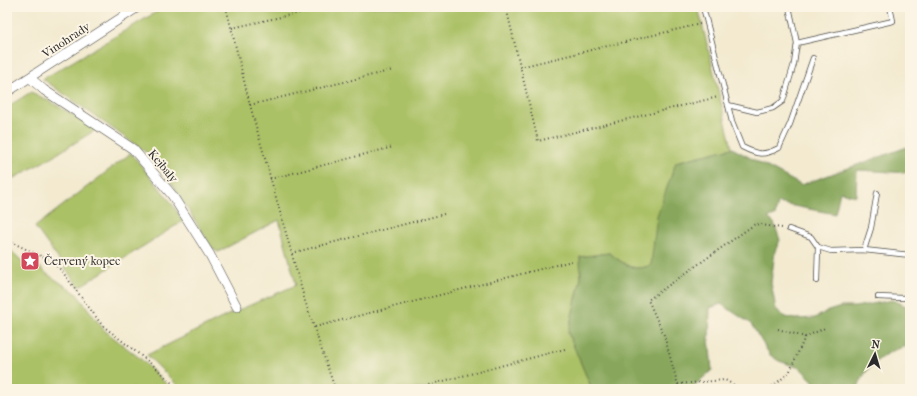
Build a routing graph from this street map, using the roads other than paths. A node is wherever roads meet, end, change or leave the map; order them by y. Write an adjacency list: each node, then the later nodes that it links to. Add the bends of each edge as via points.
1 (138, 7): 7 (street, Vinohrady)
2 (703, 7): 9 (lane)
3 (789, 7): 5 (lane)
4 (890, 7): 5 (lane, via 893,21)
5 (797, 43): 9 (lane, via 794,64 783,101 773,108 757,112)
6 (813, 58): 9 (lane, via 779,148 767,154 756,153 742,147)
7 (30, 78): 8 (street, Vinohrady); 18 (street, Kejbaly, via 44,90 134,149 172,195 210,255)
8 (7, 92)
9 (728, 105)
10 (877, 193): 13 (lane)
11 (789, 229): 12 (lane, via 810,237)
12 (818, 247): 13 (lane, via 836,252); 15 (lane)
13 (864, 250): 14 (lane)
14 (910, 255)
15 (817, 280)
16 (910, 295): 17 (lane, via 904,298)
17 (878, 297)
18 (237, 307)

